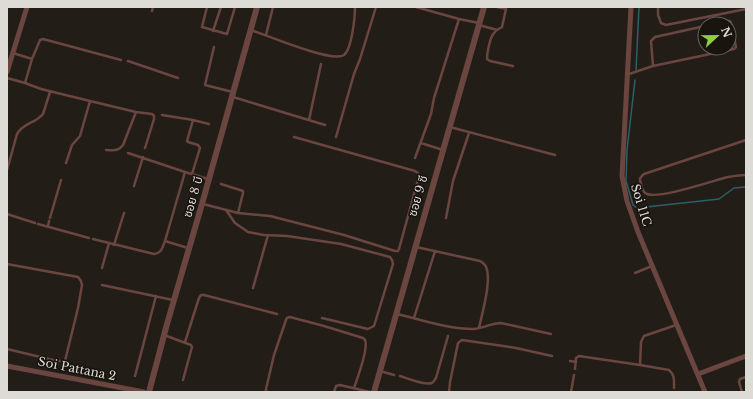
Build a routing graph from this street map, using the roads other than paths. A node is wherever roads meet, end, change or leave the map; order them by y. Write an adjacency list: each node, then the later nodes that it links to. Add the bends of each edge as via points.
1 (27, 7): 26 (street)
2 (153, 7): 17 (lane)
3 (207, 7): 23 (lane, via 202,27)
4 (220, 7): 23 (lane)
5 (235, 7): 23 (lane, via 227,34)
6 (258, 7): 21 (street, ซอย 8 บี)
7 (273, 7): 24 (lane)
8 (355, 7): 24 (lane, via 352,37 347,51 342,56 311,51)
9 (376, 7): 51 (lane)
10 (416, 7): 18 (lane)
11 (484, 7): 19 (street, ซอย 9 ซี)
12 (497, 7): 15 (lane)
13 (631, 7): 35 (street, Soi 11C)
14 (658, 7): 16 (lane, via 661,23 666,25)
15 (506, 8): 22 (lane, via 502,27)
16 (746, 9)
17 (152, 11)
18 (459, 19): 19 (lane); 53 (lane)
19 (479, 24): 22 (lane); 48 (street, ซอย 9 ซี)
20 (697, 28): 33 (lane, via 655,37 651,41)
21 (251, 30): 24 (lane); 40 (street, ซอย 8 บี)
22 (497, 30): 32 (lane, via 492,36 487,59)
23 (213, 31)
24 (266, 35)
25 (214, 47): 40 (lane, via 204,85)
26 (13, 53): 28 (lane); 34 (street)
27 (701, 56): 33 (lane)
28 (32, 59): 29 (lane, via 40,40 43,39); 38 (lane)
29 (121, 60)
30 (128, 61): 37 (lane)
31 (321, 64): 45 (lane)
32 (513, 66)
33 (653, 66): 35 (lane)
34 (7, 72)
35 (628, 74): 87 (street, Soi 11C, via 622,176 627,201)
36 (7, 78): 38 (lane)
37 (178, 78)
38 (25, 83): 39 (lane)
39 (50, 92): 41 (lane); 62 (lane, via 43,114 20,129 17,134)
40 (233, 95): 45 (lane); 66 (street, ซอย 8 บี)
41 (90, 101): 42 (lane); 61 (lane, via 80,136 72,145)
42 (136, 112): 54 (lane, via 154,116); 55 (lane, via 123,146 117,150)
43 (162, 114): 44 (lane)
44 (193, 120): 46 (lane); 64 (lane, via 187,141 200,148)
45 (309, 120): 47 (lane)
46 (209, 124)
47 (325, 124)
48 (450, 127): 49 (lane); 56 (street, ซอย 9 ซี)
49 (469, 133): 58 (lane); 75 (lane, via 453,181)
50 (294, 137): 73 (lane, via 418,173 398,251 270,216)
51 (336, 137)
52 (746, 140): 65 (lane, via 644,174 639,180 644,193 657,195)
53 (421, 143): 56 (lane); 60 (lane)
54 (145, 148)
55 (106, 150)
56 (443, 150): 83 (street, ซอย 9 ซี)
57 (128, 153): 59 (lane)
58 (556, 155)
59 (143, 157): 63 (lane); 69 (lane)
60 (415, 158)
61 (66, 163)
62 (7, 170)
63 (185, 172): 64 (lane); 80 (lane)
64 (192, 174): 66 (lane)
65 (746, 175)
66 (209, 179): 70 (street, ซอย 8 บี)
67 (61, 180): 76 (lane)
68 (221, 184): 73 (lane, via 243,191)
69 (134, 186)
70 (202, 204): 71 (lane); 84 (street, ซอย 8 บี)
71 (226, 210): 73 (lane); 77 (lane, via 241,228 248,232)
72 (124, 213): 82 (lane)
73 (238, 213)
74 (7, 214): 76 (lane)
75 (446, 218)
76 (48, 226): 78 (lane)
77 (268, 235): 91 (lane); 96 (lane, via 341,244 390,257 392,260 374,326 368,328)
78 (89, 238)
79 (93, 239): 81 (lane)
80 (165, 241): 82 (lane, via 158,254); 84 (lane)
81 (109, 243): 82 (lane); 88 (lane)
82 (114, 245)
83 (415, 247): 85 (lane); 95 (street, ซอย 9 ซี)
84 (189, 248): 93 (street, ซอย 8 บี)
85 (435, 251): 97 (lane); 99 (lane, via 484,264 488,287)
86 (7, 264): 104 (lane, via 78,277 82,285 66,361)
87 (652, 266): 89 (lane); 98 (street, Soi 11C)
88 (102, 268)
89 (634, 273)
90 (102, 284): 92 (lane)
91 (252, 288)
92 (156, 296): 93 (lane); 116 (lane)
93 (174, 300): 101 (street, ซอย 8 บี)
94 (277, 314): 103 (lane, via 204,295 200,298)
95 (397, 314): 97 (lane); 112 (street, ซอย 9 ซี)
96 (322, 318)
97 (414, 318): 99 (lane, via 458,328)
98 (677, 325): 109 (lane, via 644,336 641,342); 113 (street, Soi 11C)
99 (479, 328): 100 (lane, via 502,323)
100 (551, 334)
101 (164, 335): 103 (lane); 123 (street, ซอย 8 บี)
102 (448, 336): 117 (lane, via 434,382 425,383)
103 (185, 342): 119 (lane, via 192,347)
104 (7, 349)
105 (552, 356): 128 (lane, via 462,340 458,343)
106 (746, 356): 113 (street)
107 (570, 361): 108 (lane)
108 (576, 362): 109 (lane, via 579,356); 111 (lane)
109 (640, 365): 121 (lane, via 672,372)
110 (7, 366): 122 (street, Soi Pattana 2)
111 (575, 369)
112 (380, 370): 114 (lane); 127 (street, ซอย 9 ซี)
113 (698, 374): 130 (street, Soi 11C)
114 (394, 375)
115 (574, 375): 129 (lane)
116 (134, 376)
117 (400, 376)
118 (746, 377): 131 (lane, via 738,382)
119 (183, 380)
120 (354, 388): 124 (lane, via 364,356 365,340 290,317 286,320 274,354); 125 (lane, via 338,385); 126 (lane)
121 (674, 388)
122 (144, 392)
123 (149, 392)
124 (266, 392)
125 (334, 392)
126 (370, 392)
127 (374, 392)
128 (449, 392)
129 (571, 392)
130 (705, 392)
131 (742, 392)

